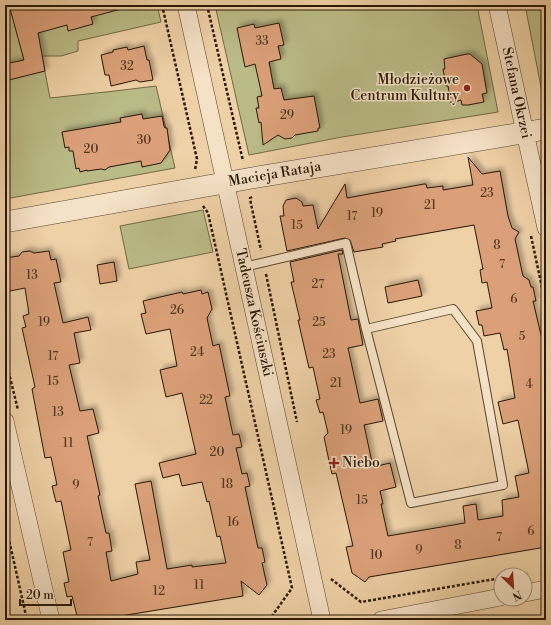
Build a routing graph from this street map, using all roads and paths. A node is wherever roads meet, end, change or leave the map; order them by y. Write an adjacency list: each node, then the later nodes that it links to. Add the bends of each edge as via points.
1 (162, 5): 8 (path, via 197,159)
2 (186, 5): 9 (street, Tadeusza Kościuszki)
3 (207, 5): 7 (path)
4 (497, 5): 6 (street, Stefana Okrzei)
5 (546, 130): 6 (street, Macieja Rataja)
6 (524, 133): 9 (street, Macieja Rataja); 13 (street, Stefana Okrzei)
7 (244, 164)
8 (195, 170)
9 (225, 183): 12 (street, Macieja Rataja); 15 (street, Tadeusza Kościuszki)
10 (256, 194): 14 (path, via 250,198)
11 (202, 205): 29 (path, via 208,212 292,588 272,616)
12 (5, 222)
13 (538, 229): 16 (path)
14 (264, 262): 15 (lane); 17 (lane, via 346,243); 19 (path)
15 (244, 266): 30 (street, Tadeusza Kościuszki)
16 (546, 306)
17 (366, 329): 17 (lane, via 411,504 503,485 477,341 453,309)
18 (5, 421): 28 (street)
19 (298, 425)
20 (5, 522): 27 (path)
21 (331, 579): 22 (path, via 362,602)
22 (493, 579)
23 (546, 589): 24 (street)
24 (533, 591)
25 (493, 599): 31 (street)
26 (546, 616): 32 (path)
27 (26, 620)
28 (51, 620)
29 (244, 620)
30 (322, 620)
31 (381, 620)
32 (520, 620)

